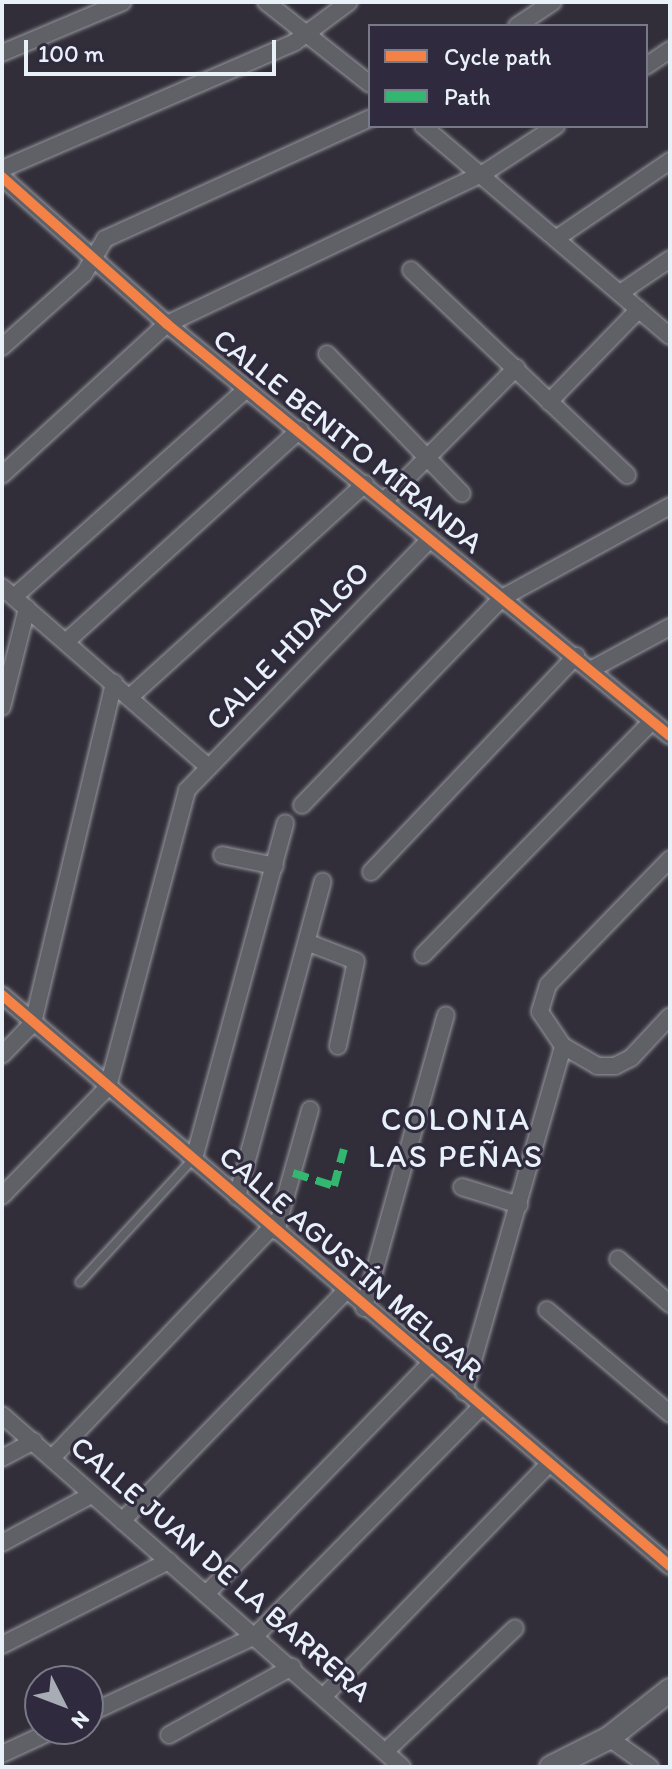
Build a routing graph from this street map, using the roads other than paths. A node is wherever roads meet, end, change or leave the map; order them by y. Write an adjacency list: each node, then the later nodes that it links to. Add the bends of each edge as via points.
1 (123, 2): 8 (street)
2 (266, 2): 6 (street)
3 (349, 2): 6 (street)
4 (553, 2): 5 (street)
5 (520, 24)
6 (306, 32): 10 (street); 16 (street)
7 (670, 50): 9 (street)
8 (2, 53)
9 (648, 65)
10 (368, 82)
11 (368, 119): 18 (street, via 105,239)
12 (426, 128): 15 (street)
13 (553, 128): 15 (street)
14 (670, 161): 17 (street)
15 (484, 173): 17 (street); 23 (street)
16 (4, 180): 18 (street, CALLE BENITO MIRANDA)
17 (557, 238): 21 (street)
18 (91, 254): 23 (street, CALLE BENITO MIRANDA); 25 (street, via 84,274)
19 (670, 259): 21 (street)
20 (411, 270): 27 (street)
21 (620, 293): 22 (street)
22 (639, 309): 24 (street); 29 (street)
23 (167, 324): 28 (street, CALLE BENITO MIRANDA); 32 (street)
24 (670, 336)
25 (2, 347)
26 (327, 354): 31 (street)
27 (516, 368): 29 (street); 31 (street)
28 (247, 389): 30 (street, CALLE BENITO MIRANDA); 39 (street)
29 (549, 402): 33 (street)
30 (300, 430): 34 (street, CALLE BENITO MIRANDA); 43 (street)
31 (427, 458): 35 (street); 36 (street)
32 (2, 475)
33 (627, 475)
34 (365, 484): 36 (street, CALLE BENITO MIRANDA); 47 (street)
35 (462, 494)
36 (386, 499): 38 (street, CALLE BENITO MIRANDA)
37 (670, 506): 40 (street)
38 (430, 539): 40 (street, CALLE BENITO MIRANDA); 50 (street, CALLE HIDALGO)
39 (8, 592): 41 (street, CALLE HIDALGO)
40 (502, 598): 44 (street, CALLE BENITO MIRANDA); 51 (street)
41 (27, 608): 43 (street, CALLE HIDALGO); 48 (street)
42 (670, 627): 45 (street)
43 (68, 640): 46 (street, CALLE HIDALGO)
44 (576, 656): 45 (street, CALLE BENITO MIRANDA); 56 (street)
45 (592, 669): 49 (street, CALLE BENITO MIRANDA)
46 (114, 682): 47 (street, CALLE HIDALGO); 63 (street)
47 (131, 696): 50 (street, CALLE HIDALGO)
48 (2, 707)
49 (664, 729): 59 (street)
50 (207, 766): 67 (street, via 187,790)
51 (302, 805)
52 (285, 823): 55 (street)
53 (222, 855): 55 (street)
54 (670, 859): 65 (street, via 541,998 540,1012)
55 (275, 866): 69 (street)
56 (371, 872)
57 (323, 881): 58 (street)
58 (309, 943): 64 (street, via 356,961); 72 (street)
59 (423, 955)
60 (2, 995): 63 (street, CALLE AGUSTÍN MELGAR)
61 (446, 1015): 79 (street)
62 (670, 1016): 65 (street, via 631,1058 615,1066 597,1066)
63 (33, 1023): 66 (street); 67 (street, CALLE AGUSTÍN MELGAR)
64 (338, 1046)
65 (563, 1046): 73 (street)
66 (2, 1055)
67 (108, 1087): 69 (street, CALLE AGUSTÍN MELGAR); 71 (street)
68 (310, 1110): 74 (street)
69 (194, 1159): 72 (street, CALLE AGUSTÍN MELGAR); 76 (lane)
70 (462, 1187): 73 (street)
71 (2, 1196)
72 (237, 1197): 74 (street, CALLE AGUSTÍN MELGAR)
73 (519, 1205): 82 (street)
74 (274, 1229): 77 (street, CALLE AGUSTÍN MELGAR); 88 (street)
75 (618, 1259): 78 (street)
76 (80, 1282)
77 (346, 1291): 79 (street, CALLE AGUSTÍN MELGAR); 91 (street)
78 (670, 1304)
79 (364, 1308): 81 (street, CALLE AGUSTÍN MELGAR)
80 (547, 1310): 84 (street)
81 (430, 1364): 82 (street, CALLE AGUSTÍN MELGAR); 95 (street)
82 (464, 1392): 83 (street, CALLE AGUSTÍN MELGAR)
83 (481, 1407): 89 (street, CALLE AGUSTÍN MELGAR); 97 (street)
84 (670, 1414)
85 (2, 1415): 86 (street, CALLE JUAN DE LA BARRERA)
86 (34, 1441): 87 (street); 88 (street, CALLE JUAN DE LA BARRERA)
87 (2, 1458)
88 (52, 1458): 90 (street, CALLE JUAN DE LA BARRERA)
89 (548, 1465): 94 (street, CALLE AGUSTÍN MELGAR); 101 (street)
90 (91, 1495): 91 (street, CALLE JUAN DE LA BARRERA); 92 (street)
91 (122, 1521): 93 (street, CALLE JUAN DE LA BARRERA)
92 (2, 1543)
93 (169, 1561): 95 (street, CALLE JUAN DE LA BARRERA); 98 (street)
94 (670, 1566)
95 (207, 1593): 97 (street, CALLE JUAN DE LA BARRERA)
96 (515, 1628): 106 (street)
97 (255, 1636): 99 (street, CALLE JUAN DE LA BARRERA); 102 (street)
98 (2, 1645)
99 (292, 1667): 101 (street, CALLE JUAN DE LA BARRERA); 103 (street)
100 (670, 1690): 104 (street)
101 (324, 1696): 106 (street, CALLE JUAN DE LA BARRERA)
102 (104, 1707)
103 (169, 1735)
104 (609, 1738): 109 (street); 110 (street)
105 (24, 1744): 107 (street)
106 (386, 1751): 108 (street, CALLE JUAN DE LA BARRERA)
107 (2, 1754)
108 (402, 1767)
109 (551, 1767)
110 (650, 1767)

